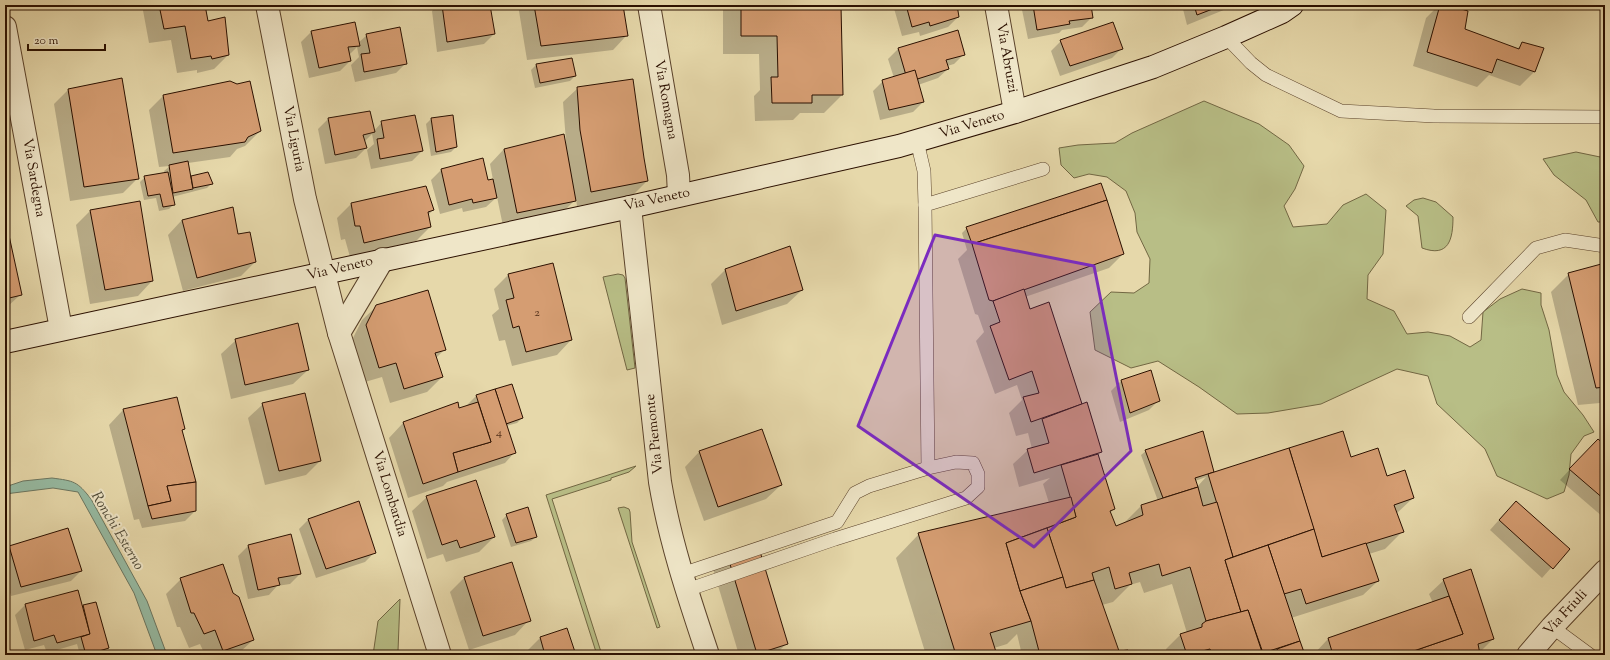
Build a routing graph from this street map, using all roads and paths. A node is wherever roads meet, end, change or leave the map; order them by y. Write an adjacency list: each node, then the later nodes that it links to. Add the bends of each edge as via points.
1 (267, 5): 16 (street, Via Liguria, via 305,198)
2 (649, 5): 11 (street, Via Romagna)
3 (996, 5): 7 (street, Via Abruzzi)
4 (1292, 5): 6 (street, Via Veneto)
5 (5, 27): 18 (street, Via Sardegna)
6 (1226, 37): 7 (street, Via Veneto, via 1153,67); 8 (lane, via 1266,75 1341,111 1434,116)
7 (1015, 112): 9 (street, Via Veneto)
8 (1605, 117)
9 (917, 141): 11 (street, Via Veneto); 12 (lane, via 924,171)
10 (1044, 169): 12 (lane)
11 (680, 195): 13 (street, Via Veneto)
12 (925, 204): 21 (lane)
13 (630, 207): 15 (street, Via Veneto); 23 (street, Via Piemonte, via 660,482 666,517)
14 (1605, 246): 17 (lane, via 1565,240 1536,248)
15 (383, 259): 16 (street, Via Veneto); 19 (street)
16 (323, 273): 18 (street, Via Veneto); 19 (street, Via Lombardia)
17 (1469, 317)
18 (61, 329): 20 (street, Via Veneto)
19 (339, 333): 25 (street, Via Lombardia)
20 (5, 342)
21 (928, 468): 23 (lane, via 869,486 855,493 838,522); 23 (lane, via 956,462 972,463 978,474 978,487 966,498)
22 (1605, 571): 24 (street, Via Friuli)
23 (684, 582): 26 (street, Via Piemonte)
24 (1552, 627): 27 (street, Via Friuli); 28 (lane)
25 (440, 655)
26 (708, 655)
27 (1528, 655)
28 (1590, 655)

